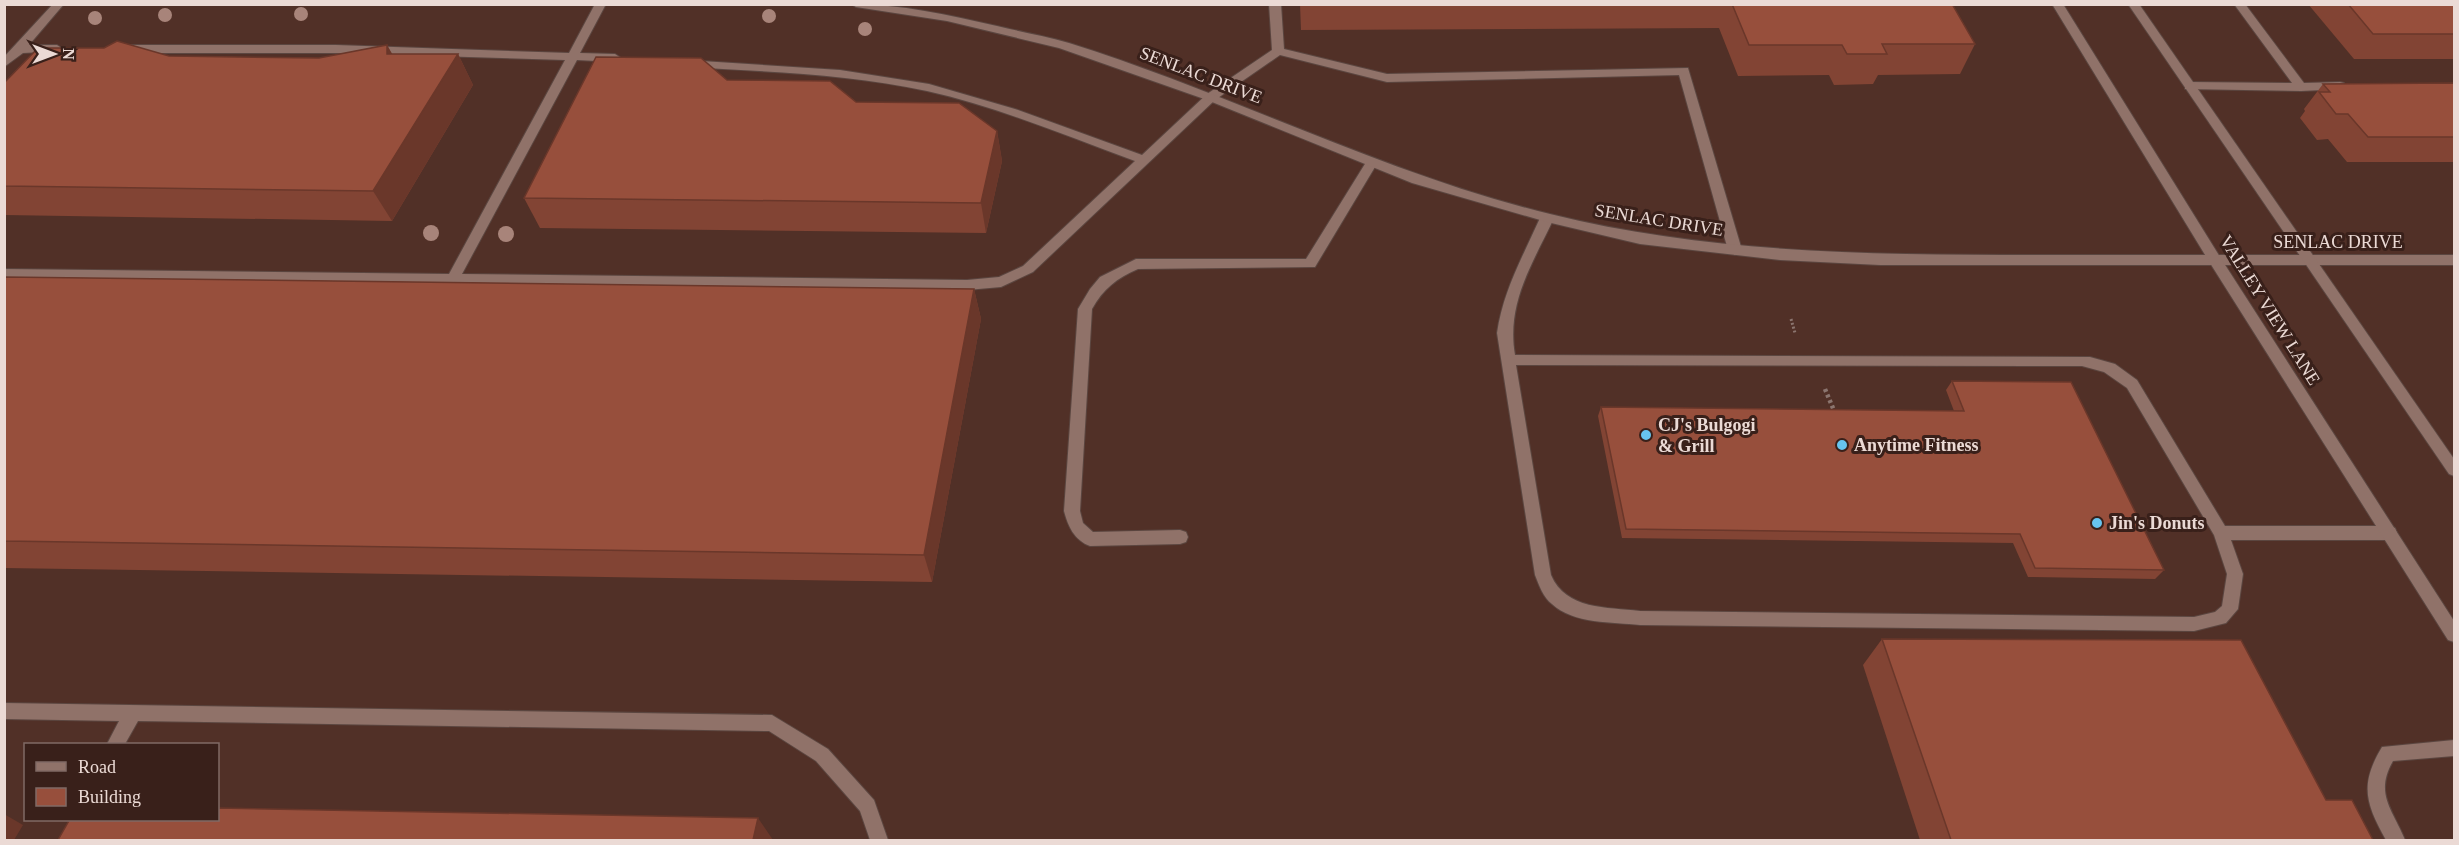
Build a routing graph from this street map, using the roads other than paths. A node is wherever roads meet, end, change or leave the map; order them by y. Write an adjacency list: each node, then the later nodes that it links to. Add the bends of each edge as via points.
1 (59, 4): 8 (street)
2 (601, 4): 12 (street)
3 (856, 4): 19 (street, SENLAC DRIVE, via 947,18 1063,45)
4 (1275, 4): 11 (street)
5 (2056, 4): 24 (street, VALLEY VIEW LANE)
6 (2133, 4): 17 (street)
7 (2239, 4): 18 (street)
8 (20, 49): 9 (street); 15 (street)
9 (66, 49)
10 (113, 49): 12 (street, via 336,49)
11 (1278, 51): 19 (street); 23 (street, via 1387,78 1684,71)
12 (572, 57): 13 (street); 28 (street)
13 (627, 59)
14 (672, 62): 20 (street, via 847,74 929,88 1011,112)
15 (4, 64)
16 (2359, 85): 18 (street)
17 (2189, 86): 18 (street); 25 (street)
18 (2301, 87)
19 (1211, 97): 20 (street); 21 (street, SENLAC DRIVE)
20 (1144, 160): 28 (street, via 1028,269 1001,282 967,285)
21 (1372, 162): 22 (street, SENLAC DRIVE, via 1417,180); 33 (street, via 1311,264 1136,264 1096,287 1085,309 1072,511 1076,526 1090,539)
22 (1547, 218): 23 (street, SENLAC DRIVE, via 1640,239); 29 (street, via 1505,316 1503,333)
23 (1735, 250): 24 (street, SENLAC DRIVE, via 1880,260)
24 (2215, 260): 25 (street, SENLAC DRIVE); 32 (street, VALLEY VIEW LANE)
25 (2309, 260): 26 (street, SENLAC DRIVE); 30 (street)
26 (2454, 260)
27 (4, 274): 28 (street)
28 (453, 279)
29 (1508, 360): 31 (street, via 2104,364 2132,384); 31 (street, via 1543,575 1549,590 1562,602 1582,609 1640,618 2194,624 2220,618 2230,609 2235,574)
30 (2454, 470)
31 (2221, 533): 32 (street)
32 (2389, 533): 34 (street, VALLEY VIEW LANE)
33 (1180, 537)
34 (2454, 635)
35 (4, 711): 36 (street)
36 (133, 713): 37 (street); 39 (street, via 772,723 822,755 867,806)
37 (117, 743)
38 (2454, 748): 40 (street, via 2388,753 2378,767 2373,790)
39 (879, 840)
40 (2396, 840)

